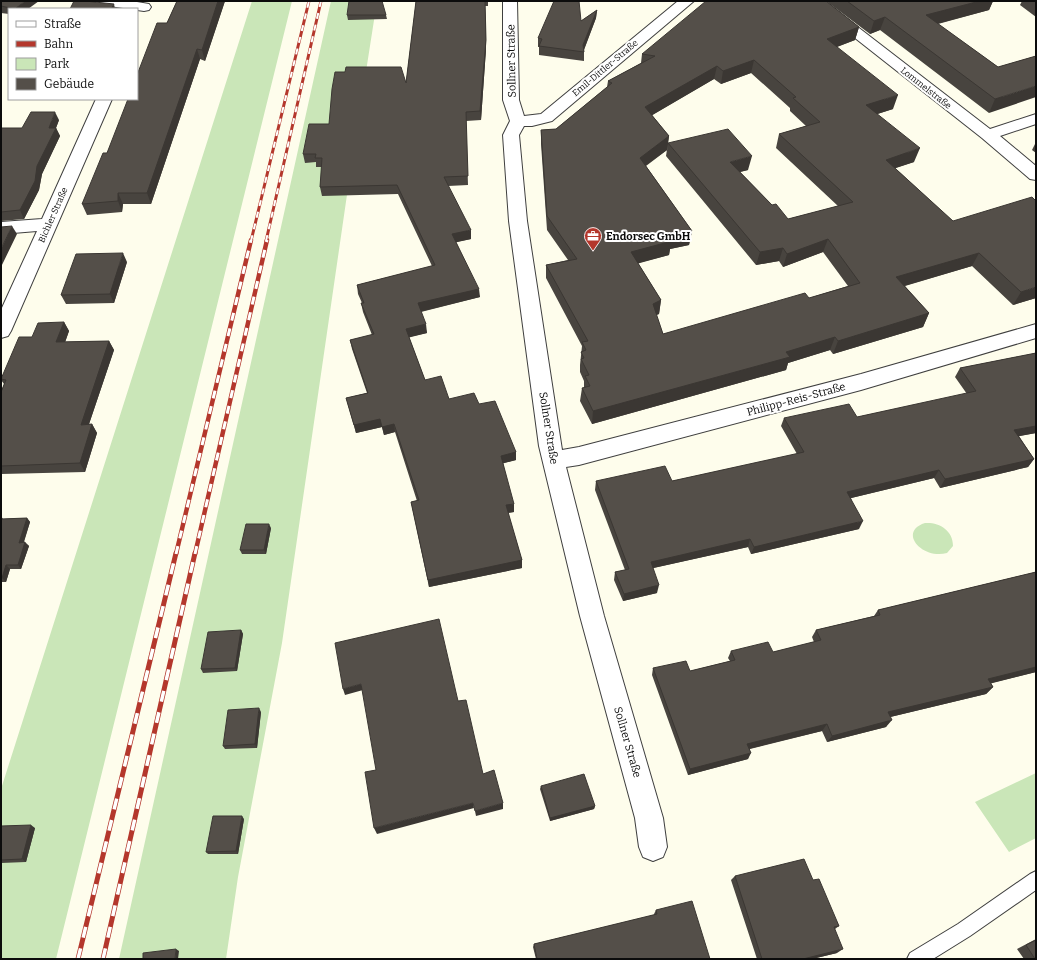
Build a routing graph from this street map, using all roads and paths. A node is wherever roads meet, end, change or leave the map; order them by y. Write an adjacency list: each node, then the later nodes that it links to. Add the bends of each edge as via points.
1 (102, 1): 5 (street)
2 (510, 1): 8 (street, Sollner Straße, via 511,100)
3 (687, 1): 8 (street, Emil-Dittler-Straße, via 546,118)
4 (815, 1): 9 (street, Lommelstraße)
5 (144, 9)
6 (104, 100): 11 (street, Bichler Straße)
7 (1036, 119): 9 (street)
8 (518, 121): 15 (street, Sollner Straße, via 511,135 518,221)
9 (988, 135): 10 (street, Lommelstraße)
10 (1036, 175)
11 (49, 224): 12 (street); 13 (street, Bichler Straße)
12 (1, 228)
13 (1, 331)
14 (1036, 331): 15 (street, Philipp-Reis-Straße, via 861,382 579,456)
15 (554, 460): 16 (street, Sollner Straße, via 592,616 649,818)
16 (653, 846)
17 (1036, 880): 18 (lane, via 964,930)
18 (916, 959)

